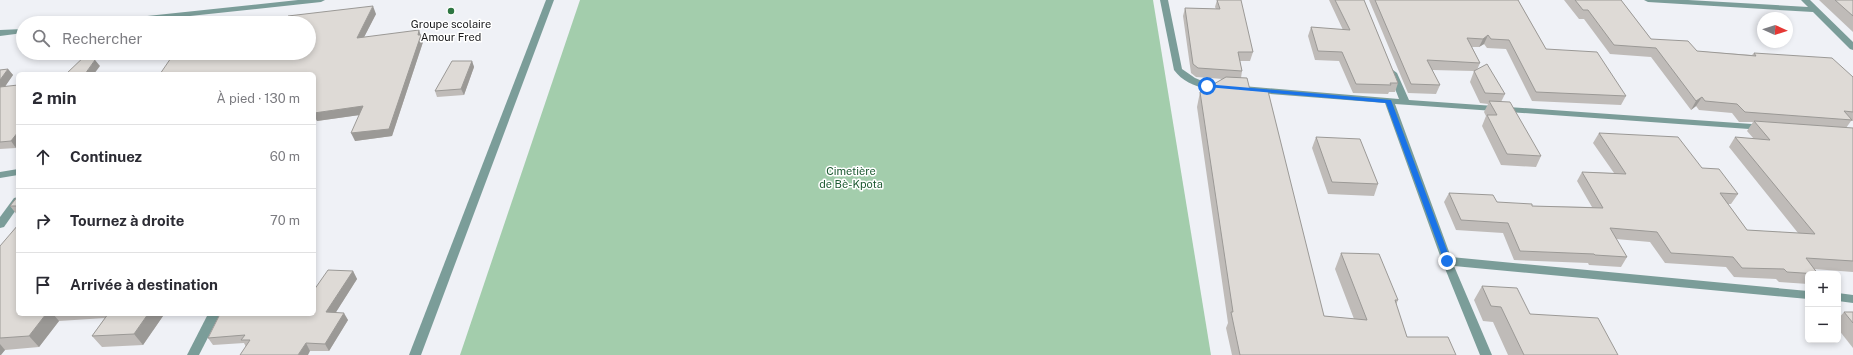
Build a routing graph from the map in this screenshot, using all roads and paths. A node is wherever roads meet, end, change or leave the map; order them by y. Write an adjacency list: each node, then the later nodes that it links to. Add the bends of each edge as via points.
1 (321, 0): 7 (street)
2 (550, 0): 25 (street)
3 (1164, 0): 12 (street, via 1178,70 1194,82 1207,86)
4 (1648, 0): 6 (street)
5 (1805, 0): 6 (street)
6 (1816, 10): 10 (street)
7 (167, 16)
8 (16, 32): 9 (street)
9 (0, 33)
10 (1853, 47)
11 (1390, 66): 13 (street)
12 (1389, 101): 13 (street); 19 (street)
13 (1405, 102): 14 (street)
14 (1774, 128)
15 (16, 172): 16 (street)
16 (0, 175)
17 (16, 203): 18 (street)
18 (0, 224)
19 (1447, 261): 20 (street); 26 (street)
20 (1805, 295)
21 (1841, 297): 22 (street)
22 (1853, 299)
23 (213, 316): 24 (street)
24 (193, 355)
25 (415, 355)
26 (1486, 355)

